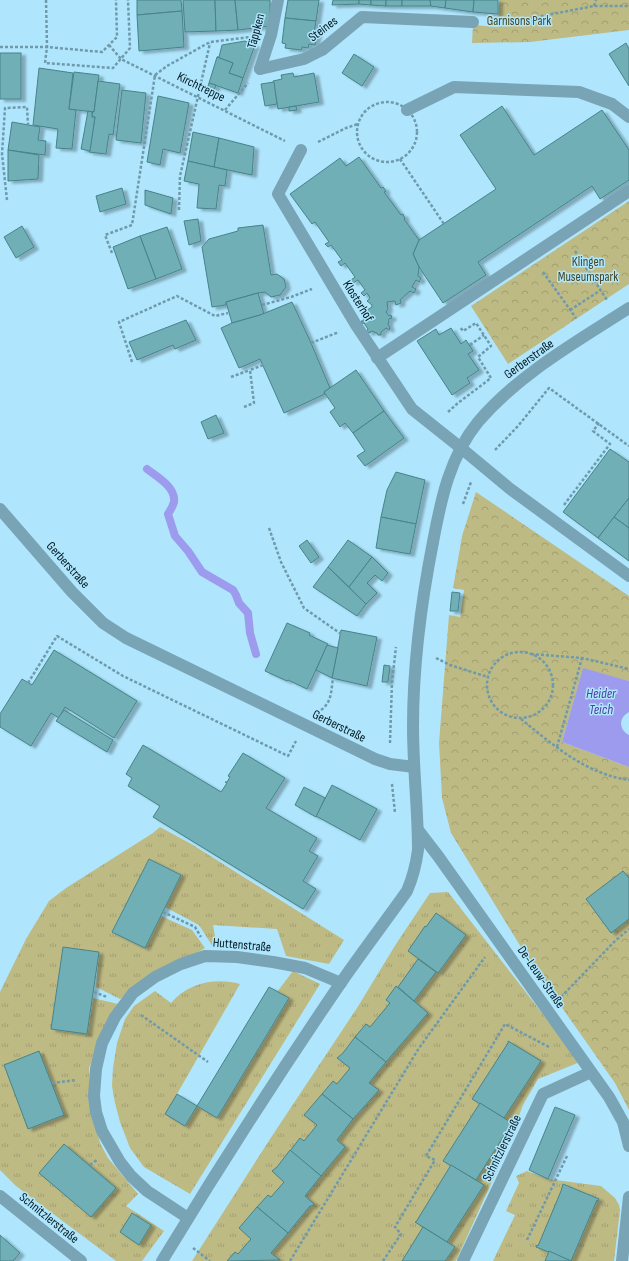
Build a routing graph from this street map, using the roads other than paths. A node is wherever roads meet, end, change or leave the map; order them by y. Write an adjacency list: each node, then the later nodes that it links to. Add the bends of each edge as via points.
1 (278, 0): 3 (street, Täppken, via 271,35)
2 (473, 22): 3 (street, Steines, via 362,17 322,50 304,59)
3 (260, 69)
4 (407, 110): 5 (street, via 454,87 579,92 612,104)
5 (629, 117)
6 (301, 150): 9 (street, Klosterhof, via 278,194)
7 (629, 191): 9 (street)
8 (629, 308): 10 (street, Gerberstraße, via 542,364 516,384 477,423)
9 (376, 358): 10 (street, Klosterhof, via 412,409)
10 (461, 448): 12 (street, via 509,488); 13 (street, Gerberstraße, via 450,469 440,502 426,578 413,695)
11 (0, 509): 13 (street, Gerberstraße, via 102,623 126,638 375,760)
12 (629, 576)
13 (414, 767): 14 (street)
14 (418, 830): 15 (street, via 415,870 407,891); 16 (street, De-Leuw-Straße)
15 (341, 983): 20 (street); 20 (street, Huttenstraße, via 305,968 285,964 237,957 205,956 155,977 133,993 115,1017 102,1043 96,1069 96,1112 105,1137 131,1176 147,1191)
16 (591, 1072): 17 (street, De-Leuw-Straße, via 617,1110); 23 (street, Schnitzlerstraße, via 543,1094)
17 (629, 1146)
18 (0, 1196): 21 (street, Schnitzlerstraße)
19 (629, 1197): 24 (street)
20 (188, 1218): 22 (street)
21 (81, 1261)
22 (162, 1261)
23 (463, 1261)
24 (622, 1261)

